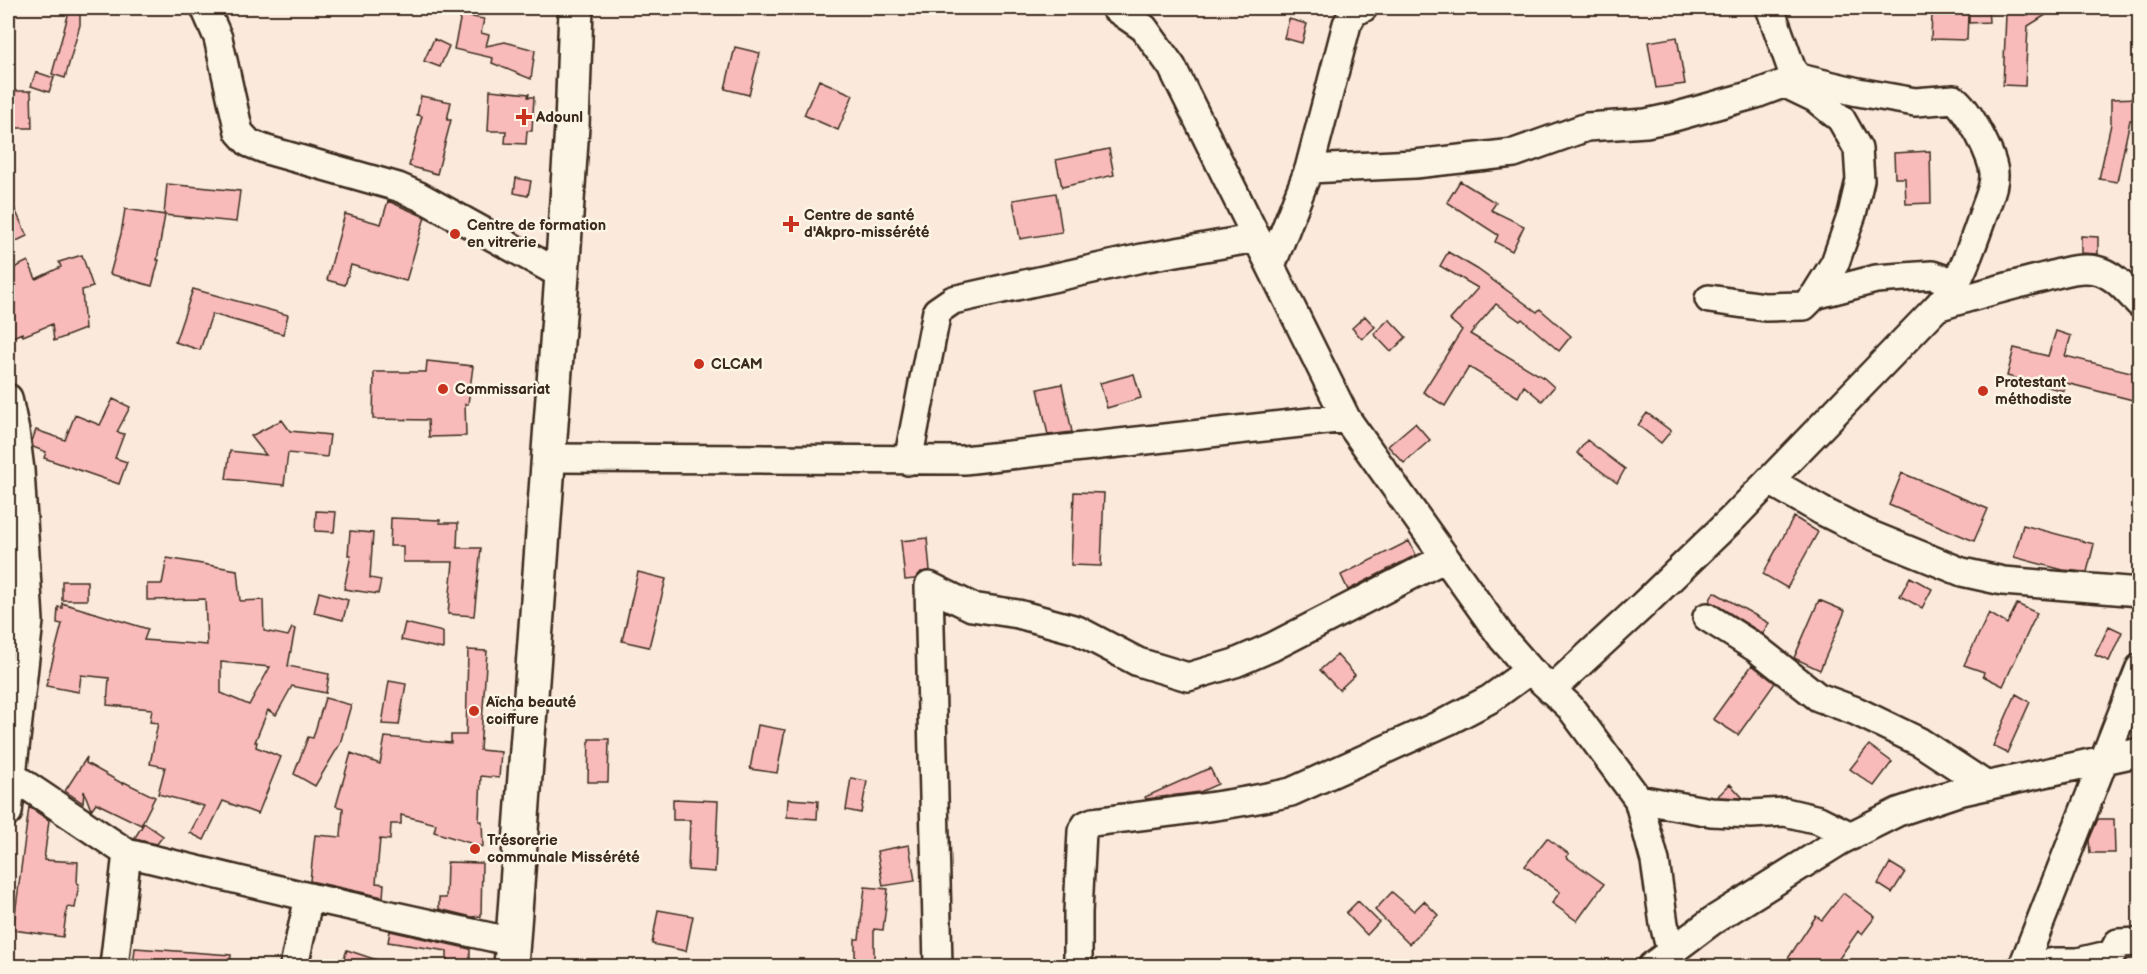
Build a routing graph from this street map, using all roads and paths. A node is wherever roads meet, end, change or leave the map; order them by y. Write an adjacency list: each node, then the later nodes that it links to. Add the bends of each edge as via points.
1 (205, 8): 10 (street, via 218,38 239,132 249,143 419,196)
2 (576, 8): 10 (highway)
3 (1115, 8): 8 (street, via 1144,28 1172,67)
4 (1363, 8): 7 (street, via 1354,12 1347,24)
5 (1770, 8): 6 (street, via 1792,70)
6 (1792, 81): 7 (street, via 1674,117 1587,127 1514,153 1415,164); 11 (street, via 1892,99 1915,102 1944,98 1960,104 1973,122 1994,176 1971,250); 12 (street, via 1841,119 1858,149 1860,180 1852,214 1835,263)
7 (1309, 169): 9 (street)
8 (1257, 238): 9 (street); 19 (street, via 1143,258 953,300 937,311)
9 (1271, 267): 17 (street)
10 (562, 275): 18 (highway)
11 (1956, 283): 12 (street, via 1932,275 1876,279); 15 (street)
12 (1815, 295): 13 (street, via 1804,306 1765,307)
13 (1709, 299)
14 (2139, 304): 15 (street, via 2110,276 2086,269 2008,285)
15 (1937, 307): 20 (street)
16 (8, 398): 29 (street, via 20,470 29,621)
17 (1346, 418): 19 (street, via 964,459); 21 (street)
18 (549, 458): 19 (street); 37 (highway)
19 (908, 461)
20 (1770, 481): 22 (street, via 1866,533 1962,572 2003,581); 26 (street)
21 (1445, 558): 25 (street); 41 (street, via 1272,647 1188,677 1138,662 1077,630 1018,614 972,607 929,586)
22 (2139, 592)
23 (1707, 617): 30 (street, via 1756,648 1818,697 1920,742)
24 (2139, 668): 28 (street)
25 (1530, 670): 26 (street); 42 (street, via 1490,699 1448,721 1291,792 1086,825 1082,831)
26 (1551, 690): 31 (street, via 1570,707)
27 (2139, 752): 28 (street)
28 (2102, 761): 30 (street); 43 (street)
29 (11, 775): 32 (street); 34 (street)
30 (1987, 786): 33 (street, via 1898,812)
31 (1638, 799): 33 (street, via 1711,812 1785,812 1819,820); 38 (street, via 1655,861 1664,924)
32 (8, 812)
33 (1851, 836): 38 (street, via 1712,921)
34 (128, 854): 35 (street); 39 (street)
35 (309, 897): 37 (street); 40 (street)
36 (2139, 942): 44 (street, via 2118,943 2112,954 2078,962)
37 (512, 954)
38 (1661, 959)
39 (114, 966)
40 (294, 966)
41 (938, 966)
42 (1078, 966)
43 (2023, 966)
44 (2029, 966)

